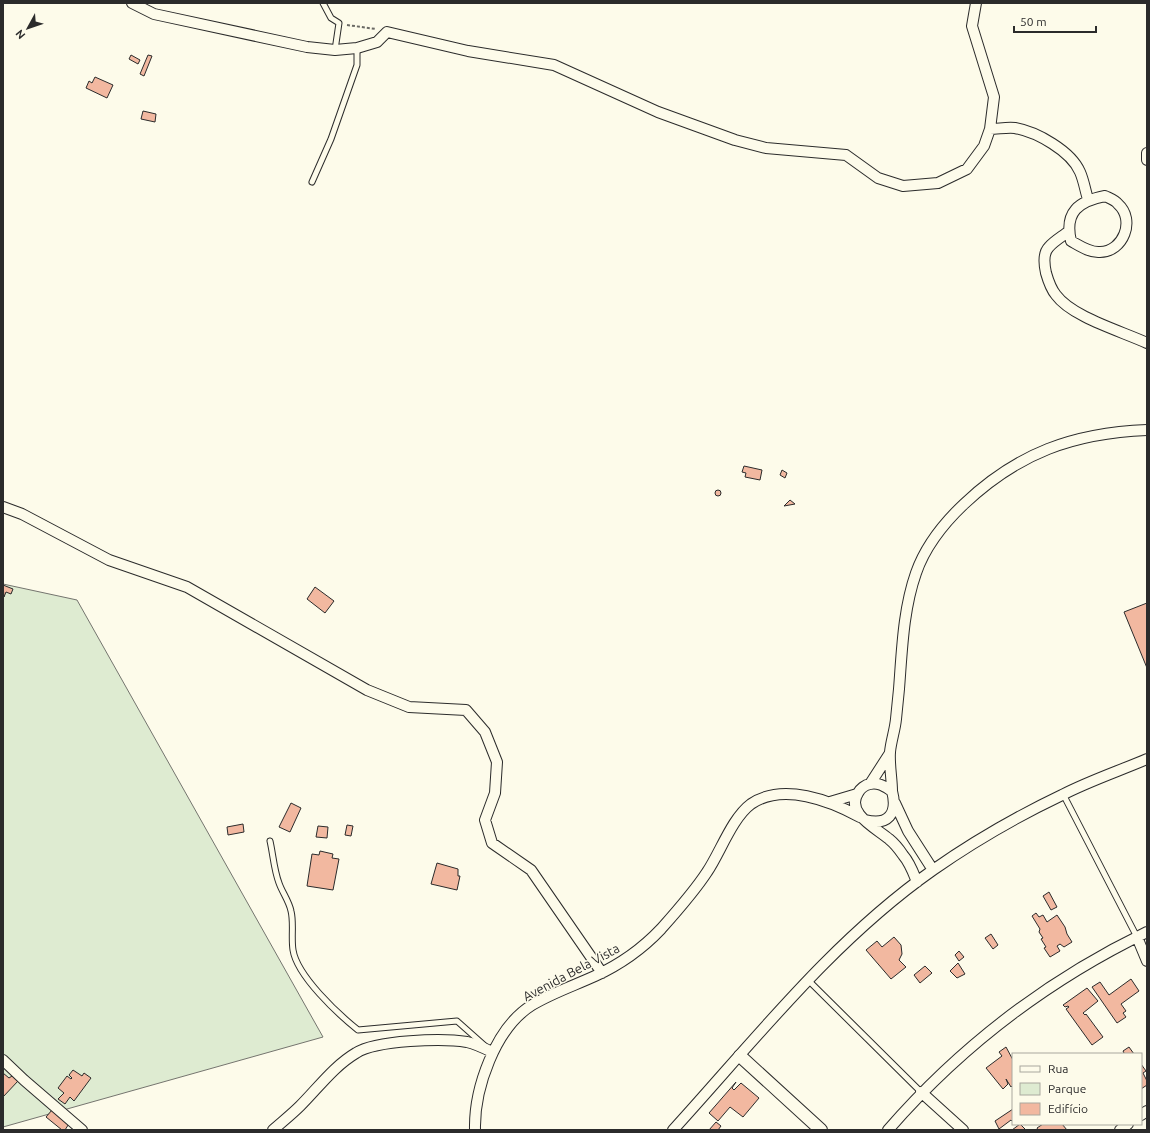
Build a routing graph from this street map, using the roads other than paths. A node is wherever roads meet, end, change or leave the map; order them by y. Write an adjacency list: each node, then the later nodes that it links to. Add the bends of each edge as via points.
1 (132, 3): 5 (street, via 154,14 307,47)
2 (323, 3): 5 (lane, via 331,18 339,23)
3 (976, 3): 6 (street, via 972,26 994,97)
4 (357, 48): 5 (street); 6 (street, via 378,42 387,32 468,51 554,65 658,112 736,140 766,148 846,155 878,178 903,186 938,183 967,169 984,146); 9 (lane, via 357,65 332,139)
5 (335, 50)
6 (990, 129): 10 (street, via 1015,128 1060,148 1072,159 1080,172)
7 (1147, 153): 8 (street)
8 (1147, 160)
9 (312, 182)
10 (1088, 199): 11 (street, via 1071,216); 11 (street, via 1105,196 1119,204 1127,219 1126,231 1120,242 1110,250 1099,253 1084,249 1071,241)
11 (1069, 232): 12 (street, via 1049,247 1044,256 1049,283 1056,295 1078,314)
12 (1147, 343)
13 (1147, 430): 15 (street, via 1101,434 1059,444 1024,459 997,476 951,516 923,557 910,589)
14 (3, 507): 30 (street, via 22,514 109,560 187,587 367,690 409,707 466,710 485,732 497,762 495,793 485,820 492,843 531,870)
15 (890, 753): 17 (street, Avenida Bela Vista); 18 (street)
16 (1147, 759): 20 (street)
17 (870, 784): 18 (street, via 881,784); 19 (street, Avenida Bela Vista, via 862,787)
18 (892, 791): 22 (street)
19 (857, 794): 21 (street, Avenida Bela Vista); 23 (street, via 855,806)
20 (1063, 794): 25 (street, via 999,829); 28 (lane)
21 (830, 802): 23 (street, Avenida Bela Vista); 30 (street, Avenida Bela Vista, via 802,796 778,795 751,804 735,823 707,873 660,929 641,947)
22 (895, 803): 23 (street, Avenida Bela Vista, via 894,810 887,819 876,823); 25 (street, via 908,831)
23 (863, 818): 26 (street, via 890,840 904,856)
24 (270, 841): 32 (lane, via 278,881 292,912 293,951 297,962 324,998 346,1020 358,1030 457,1021)
25 (933, 870): 26 (street)
26 (917, 882): 31 (street, via 859,931)
27 (1147, 932): 28 (street)
28 (1137, 937): 29 (street); 35 (street, via 1065,978 1000,1022)
29 (1147, 961)
30 (602, 972): 32 (street, Avenida Bela Vista, via 530,1006 514,1020)
31 (808, 980): 33 (street); 35 (lane)
32 (492, 1052): 37 (street, via 468,1042 455,1041 413,1041 370,1047 345,1061 299,1108); 38 (street, Avenida Bela Vista, via 480,1085)
33 (740, 1056): 39 (street); 40 (street)
34 (3, 1060): 36 (street)
35 (921, 1092): 41 (street); 42 (street)
36 (82, 1130)
37 (273, 1130)
38 (475, 1130)
39 (673, 1130)
40 (821, 1130)
41 (888, 1130)
42 (963, 1130)

